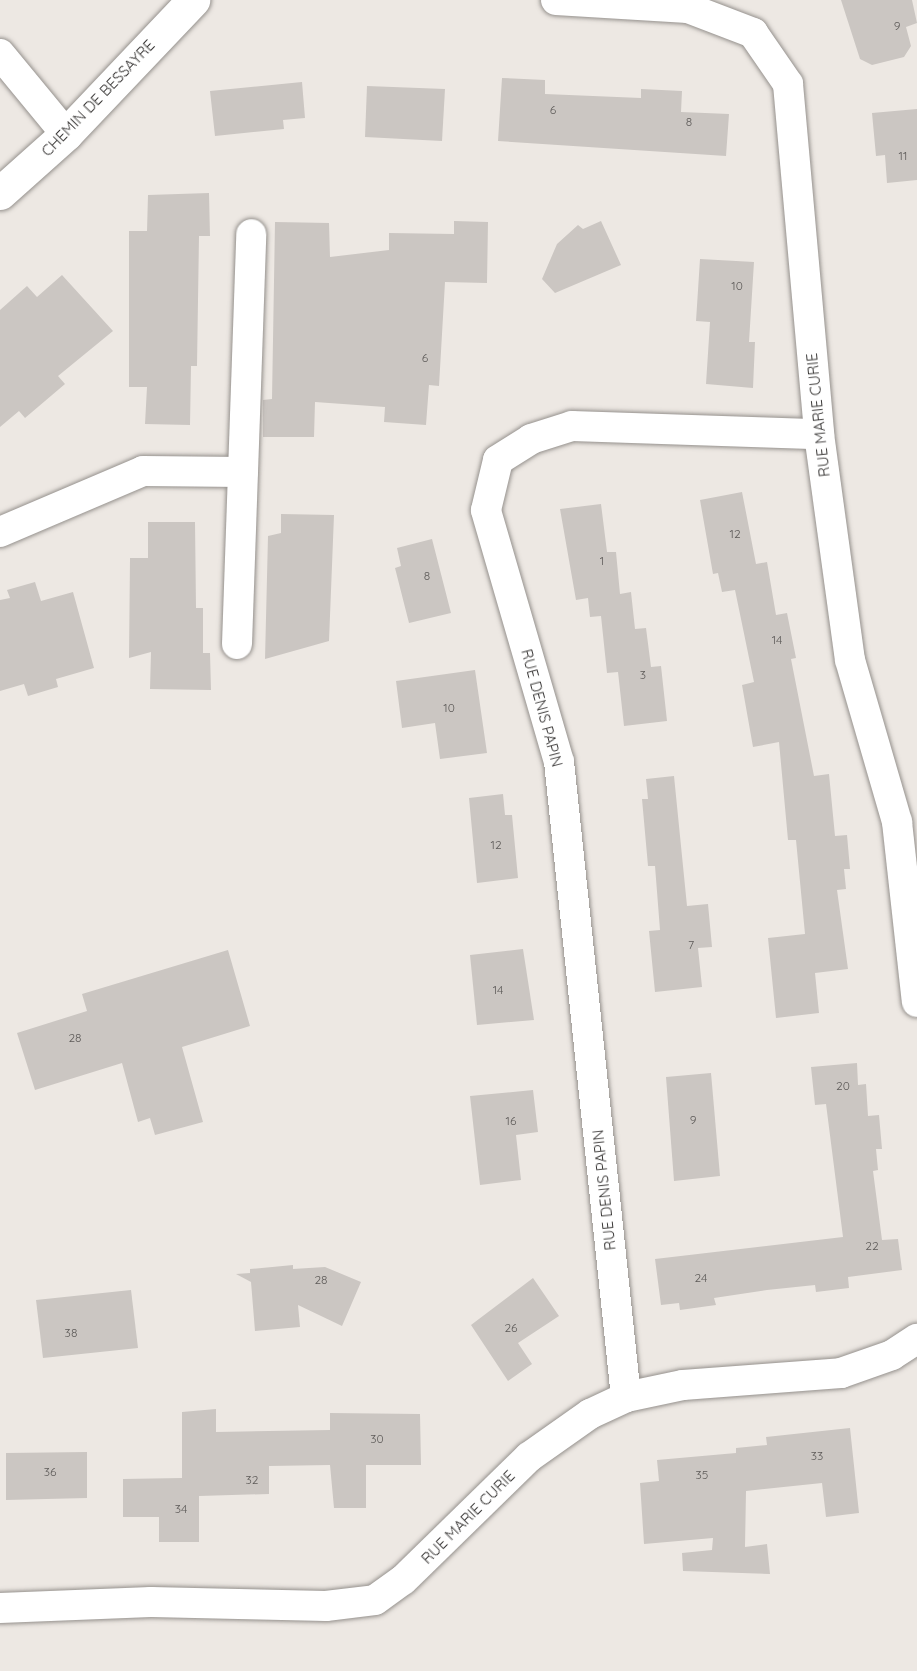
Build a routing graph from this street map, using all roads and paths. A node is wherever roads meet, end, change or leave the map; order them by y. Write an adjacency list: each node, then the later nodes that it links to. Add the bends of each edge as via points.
1 (193, 0): 4 (street, CHEMIN DE BESSAYRE)
2 (556, 0): 7 (street, RUE MARIE CURIE, via 688,8 753,33 788,84)
3 (0, 54): 4 (street)
4 (66, 134): 5 (street, CHEMIN DE BESSAYRE)
5 (0, 193)
6 (251, 234): 8 (street)
7 (819, 434): 11 (street, RUE MARIE CURIE, via 850,660 897,822); 13 (street, RUE DENIS PAPIN, via 572,426 531,439 498,460 486,510 559,762)
8 (243, 472): 9 (street, via 143,471); 10 (street)
9 (0, 532)
10 (237, 644)
11 (917, 1002)
12 (917, 1339): 13 (street, RUE MARIE CURIE, via 892,1355 841,1372 683,1385)
13 (626, 1397): 14 (street, RUE MARIE CURIE, via 590,1414 529,1457 403,1580 375,1600 326,1606 151,1602)
14 (0, 1608)

